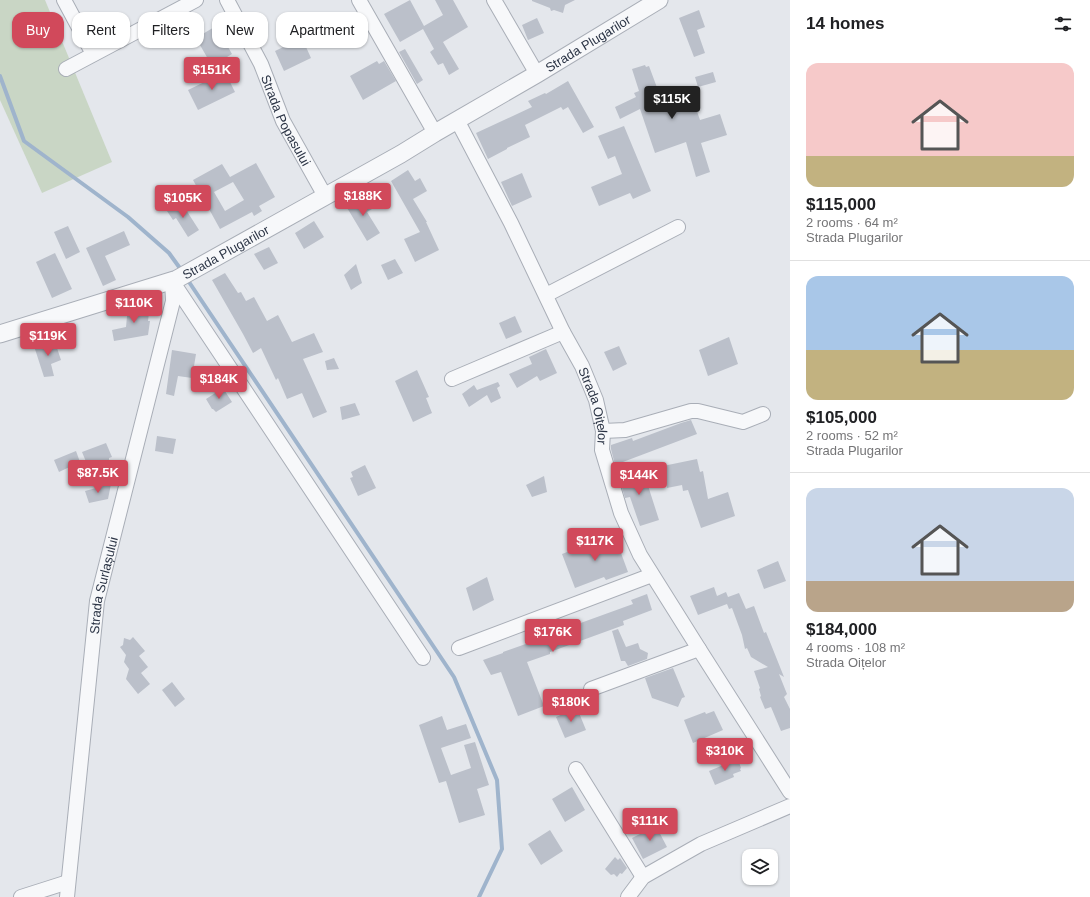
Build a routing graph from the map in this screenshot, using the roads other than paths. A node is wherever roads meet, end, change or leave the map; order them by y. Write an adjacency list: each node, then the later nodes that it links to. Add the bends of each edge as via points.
1 (64, 0): 7 (street)
2 (196, 0): 7 (street)
3 (226, 0): 12 (street, Strada Popasului, via 261,64 283,121)
4 (359, 0): 11 (street)
5 (494, 0): 9 (street, Strada Plugarilor)
6 (659, 0): 9 (street, Strada Plugarilor)
7 (94, 54): 8 (street)
8 (66, 68)
9 (537, 74): 10 (street, Strada Plugarilor)
10 (457, 120): 11 (street, Strada Plugarilor); 15 (street, Strada Oițelor)
11 (435, 133): 12 (street, Strada Plugarilor)
12 (325, 196): 14 (street, Strada Plugarilor)
13 (678, 227): 15 (street)
14 (174, 280): 17 (street, Strada Plugarilor); 24 (street); 30 (street, Strada Surlașului, via 172,301 97,601)
15 (546, 295): 16 (street, Strada Oițelor)
16 (564, 332): 18 (street); 20 (street, Strada Oițelor, via 596,400)
17 (0, 334)
18 (452, 379)
19 (763, 414): 20 (street, via 743,422 691,411 625,430)
20 (603, 432): 21 (street, Strada Oițelor, via 602,450 621,513)
21 (652, 575): 22 (street); 23 (street, Strada Oițelor)
22 (459, 648)
23 (699, 649): 25 (street); 27 (street, Strada Oițelor)
24 (423, 658)
25 (591, 689)
26 (576, 769): 29 (street)
27 (790, 792)
28 (790, 806): 29 (street, via 701,844)
29 (644, 877): 33 (street)
30 (68, 882): 31 (street); 32 (street, Strada Surlașului)
31 (21, 897)
32 (67, 897)
33 (628, 897)

